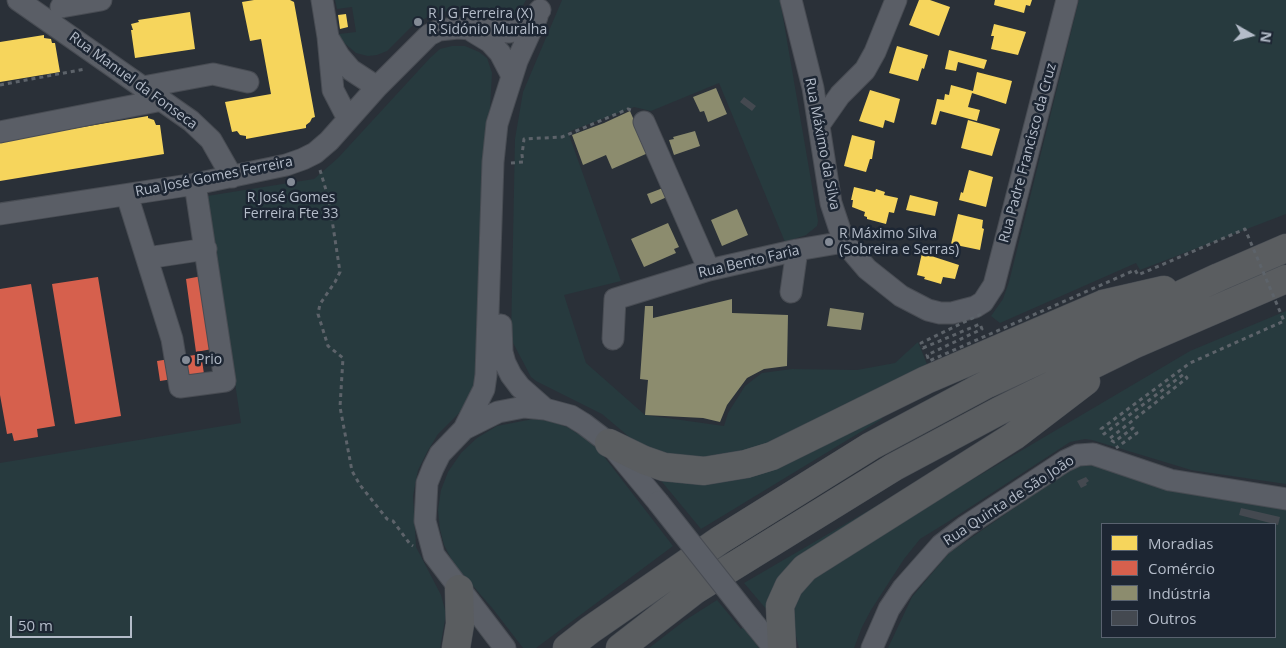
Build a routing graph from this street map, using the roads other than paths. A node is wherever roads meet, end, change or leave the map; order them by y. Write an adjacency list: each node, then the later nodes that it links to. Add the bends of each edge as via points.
1 (18, 0): 14 (street, Rua Manuel da Fonseca)
2 (101, 0): 7 (street)
3 (322, 0): 10 (street)
4 (791, 0): 15 (street, Rua Máximo da Silva)
5 (896, 0): 16 (street, via 875,52 864,70)
6 (1067, 0): 35 (street, Rua Padre Francisco da Cruz, via 994,285)
7 (64, 4)
8 (542, 5): 9 (street, Rua José Gomes Ferreira, via 529,23 518,30); 11 (street)
9 (467, 29): 11 (street, via 500,52); 13 (street, Rua José Gomes Ferreira, via 450,28 429,35)
10 (328, 36): 13 (street, via 338,56 351,70); 18 (street, via 334,90)
11 (511, 81): 38 (street, via 502,226 500,338 511,375); 39 (street, via 497,124 493,162 486,375 484,389)
12 (248, 82): 14 (street, via 213,74)
13 (377, 87): 18 (street, Rua José Gomes Ferreira)
14 (143, 88): 17 (street, Rua Manuel da Fonseca)
15 (813, 88): 16 (street); 20 (street, Rua Máximo da Silva)
16 (840, 95): 20 (street)
17 (162, 100): 21 (street); 22 (street, Rua Manuel da Fonseca, via 211,140)
18 (348, 119): 22 (street, Rua José Gomes Ferreira, via 315,153 286,164)
19 (644, 122): 31 (street)
20 (819, 126): 26 (street, Rua Máximo da Silva, via 831,203)
21 (0, 132)
22 (232, 177): 23 (street, Rua José Gomes Ferreira)
23 (195, 184): 24 (street, Rua José Gomes Ferreira); 28 (street)
24 (127, 195): 25 (street, Rua José Gomes Ferreira); 30 (street)
25 (0, 214)
26 (844, 242): 29 (street, Rua Bento Faria); 35 (street, Rua Máximo da Silva, via 867,269 911,303 940,313)
27 (1286, 248): 32 (highway)
28 (206, 249): 30 (street); 30 (street, via 225,381 180,387 172,339)
29 (797, 250): 31 (street, Rua Bento Faria); 34 (street)
30 (147, 258)
31 (709, 270): 36 (street, Rua Bento Faria, via 615,299)
32 (1219, 277): 40 (highway, via 1103,304 926,380 772,456 746,464 704,471 664,467); 45 (highway, via 987,384 871,446 720,540)
33 (1286, 279): 37 (highway)
34 (791, 292)
35 (982, 308)
36 (613, 339)
37 (1133, 345): 46 (highway, via 894,467 695,590); 48 (highway, via 1014,436 805,568 789,586 780,606)
38 (545, 410): 39 (street, via 509,409); 40 (street, via 571,416)
39 (464, 429): 42 (street, via 440,454 433,468 427,483 425,521 434,555)
40 (610, 443): 47 (street, bridge)
41 (1286, 499): 49 (street, Rua Quinta de São João, via 1170,480 1093,454 1078,455 940,545 889,609)
42 (459, 589): 43 (highway, via 460,624); 44 (street)
43 (456, 648)
44 (505, 648)
45 (568, 648)
46 (620, 648)
47 (774, 648)
48 (782, 648)
49 (872, 648)

